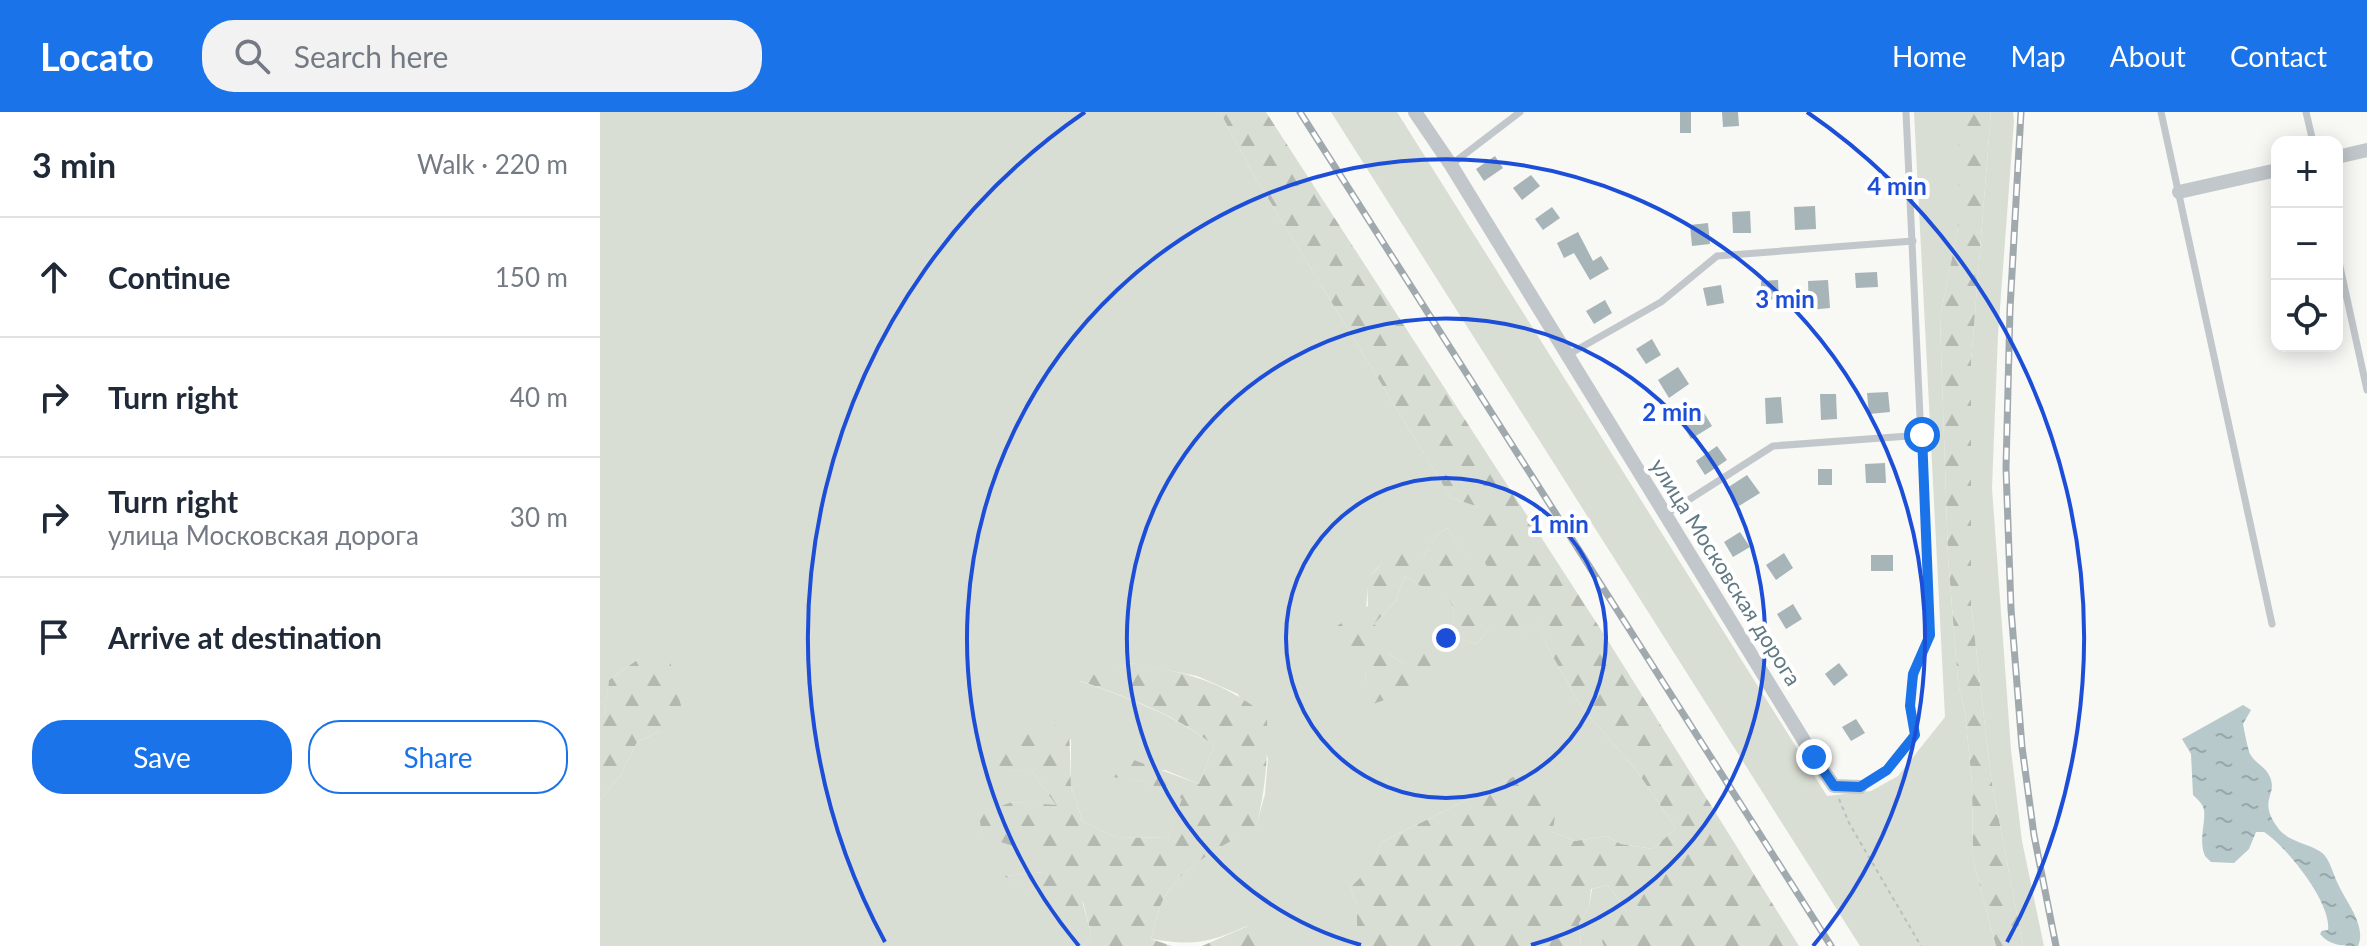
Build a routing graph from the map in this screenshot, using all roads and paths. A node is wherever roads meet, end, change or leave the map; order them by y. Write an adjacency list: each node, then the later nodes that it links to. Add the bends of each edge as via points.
1 (1415, 112): 9 (street, улица Московская дорога)
2 (1520, 112): 9 (lane)
3 (1906, 112): 12 (lane)
4 (2161, 112): 11 (lane)
5 (2306, 112): 6 (lane)
6 (2312, 136)
7 (2367, 150): 8 (street)
8 (2343, 156)
9 (1451, 165): 14 (street, улица Московская дорога)
10 (2271, 171): 11 (street)
11 (2179, 192): 18 (lane)
12 (1913, 241): 14 (lane, via 1717,256 1661,302); 16 (lane)
13 (2343, 280): 15 (lane)
14 (1566, 357): 17 (street, улица Московская дорога)
15 (2367, 390)
16 (1922, 435): 17 (lane, via 1773,446); 20 (lane, via 1930,635 1913,674 1910,706 1915,735 1887,770)
17 (1665, 515): 19 (street, улица Московская дорога)
18 (2272, 624)
19 (1834, 786): 20 (street); 21 (path, via 1849,823)
20 (1860, 787)
21 (1921, 946)

